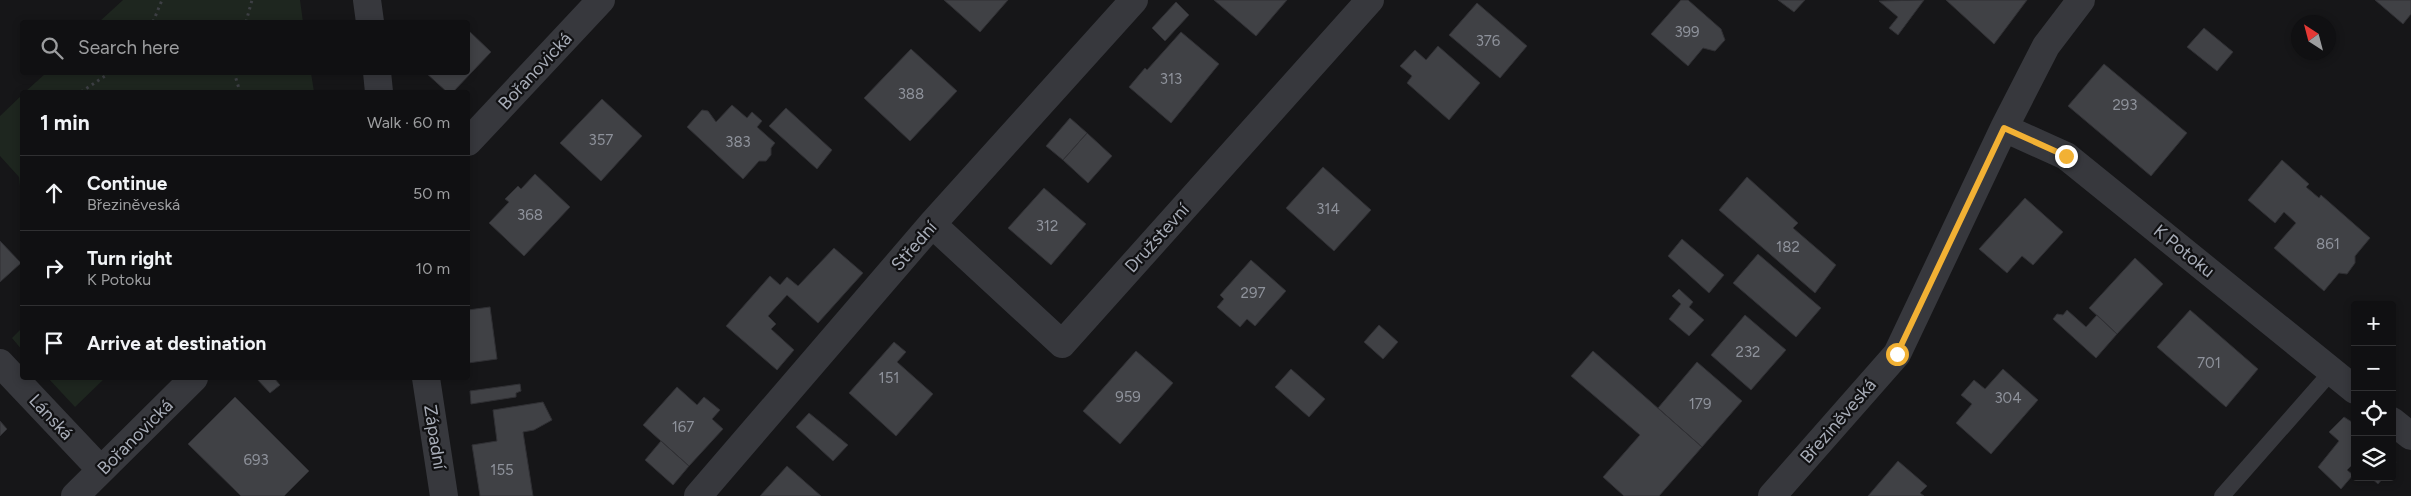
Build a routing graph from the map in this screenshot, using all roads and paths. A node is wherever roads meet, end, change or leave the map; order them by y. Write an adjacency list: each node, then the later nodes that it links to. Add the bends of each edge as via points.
1 (162, 0): 8 (path)
2 (252, 0): 9 (path)
3 (367, 0): 10 (street)
4 (600, 0): 18 (street, Bořanovická)
5 (1134, 0): 19 (street, Střední)
6 (1370, 0): 19 (street, Družstevní, via 1062,344)
7 (2081, 0): 17 (street, Březiněveská, via 2046,46)
8 (154, 20)
9 (247, 20)
10 (370, 20)
11 (106, 75): 14 (path)
12 (234, 75): 15 (path)
13 (377, 75): 16 (street)
14 (84, 90)
15 (239, 90)
16 (379, 90)
17 (2004, 128): 21 (street, K Potoku, via 2066,156); 31 (street, Březiněveská, via 1897,354)
18 (470, 140)
19 (932, 224): 30 (street, Střední)
20 (0, 363): 27 (street, Lánská)
21 (2332, 371): 24 (street, K Potoku); 32 (lane)
22 (192, 380): 27 (street, Bořanovická)
23 (426, 380): 29 (street, Západní)
24 (2351, 387)
25 (2396, 424): 26 (street)
26 (2411, 436)
27 (101, 470): 28 (street, Bořanovická)
28 (75, 496)
29 (444, 496)
30 (698, 496)
31 (1772, 496)
32 (2222, 496)

